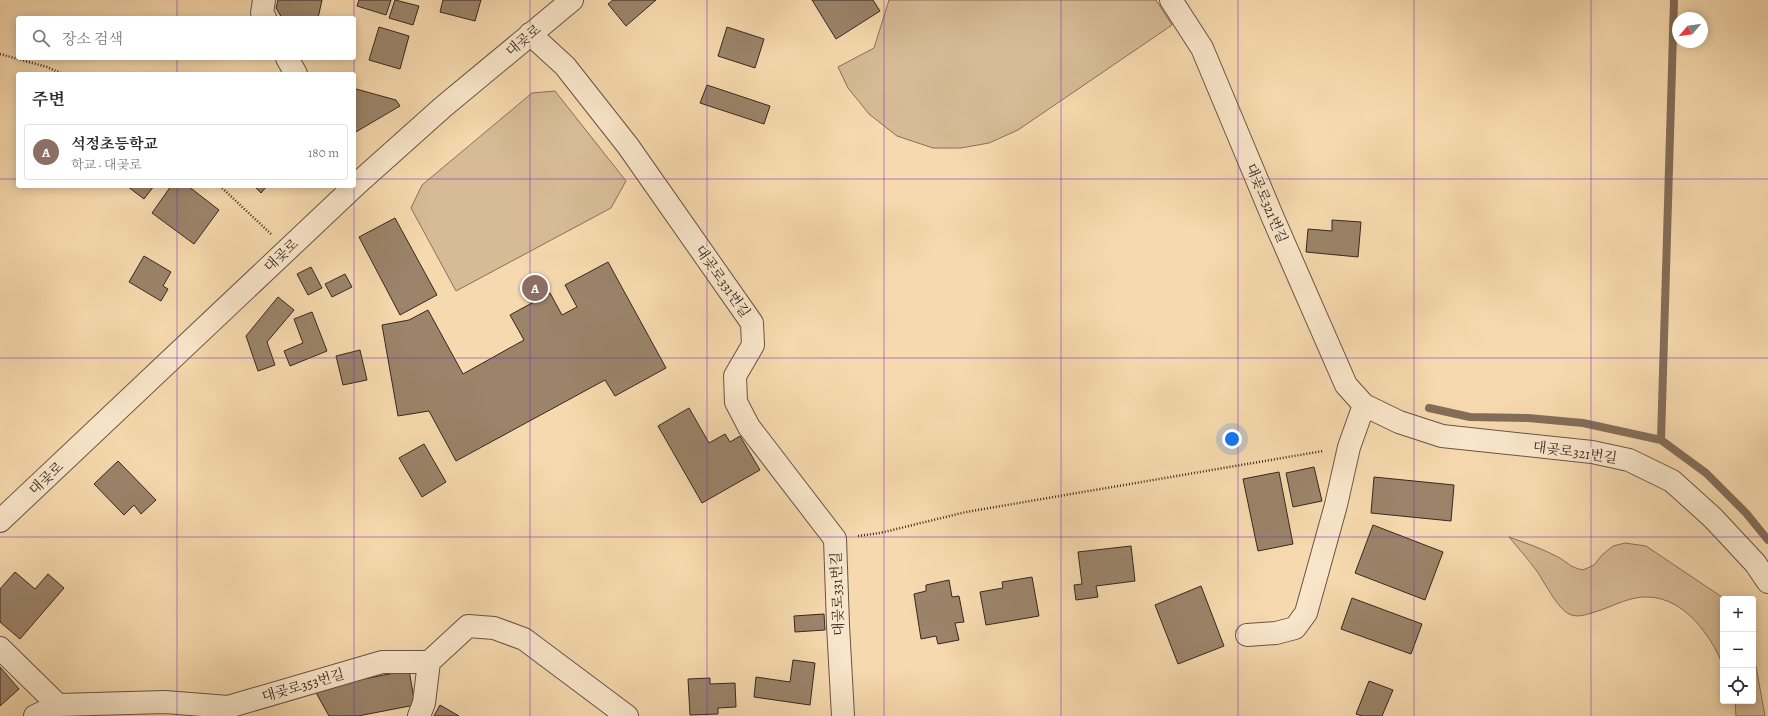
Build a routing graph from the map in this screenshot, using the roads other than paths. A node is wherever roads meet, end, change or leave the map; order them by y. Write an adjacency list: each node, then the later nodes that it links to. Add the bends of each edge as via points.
1 (264, 0): 4 (street)
2 (572, 0): 5 (street, 대곶로)
3 (1171, 0): 10 (street, 대곶로321번길, via 1202,48 1346,385)
4 (264, 16)
5 (530, 34): 8 (street, 대곶로); 20 (street, 대곶로331번길, via 565,66 628,146 752,323 753,345 735,376 736,402 749,427 835,539)
6 (288, 60): 7 (street)
7 (295, 72)
8 (356, 179)
9 (347, 188): 11 (street, 대곶로, via 287,249)
10 (1364, 405): 12 (street, 대곶로321번길, via 1399,422 1442,436 1592,452 1629,460 1672,481 1713,518); 13 (street, via 1349,447 1306,613 1295,628 1276,633)
11 (0, 521)
12 (1768, 582)
13 (1247, 635)
14 (0, 648): 16 (street)
15 (429, 662): 16 (street, 대곶로353번길, via 382,662 228,707 165,702); 18 (street, via 424,703); 19 (street, via 468,626 494,628 524,639)
16 (58, 705): 17 (street, 대곶로353번길)
17 (34, 716)
18 (418, 716)
19 (627, 716)
20 (843, 716)

